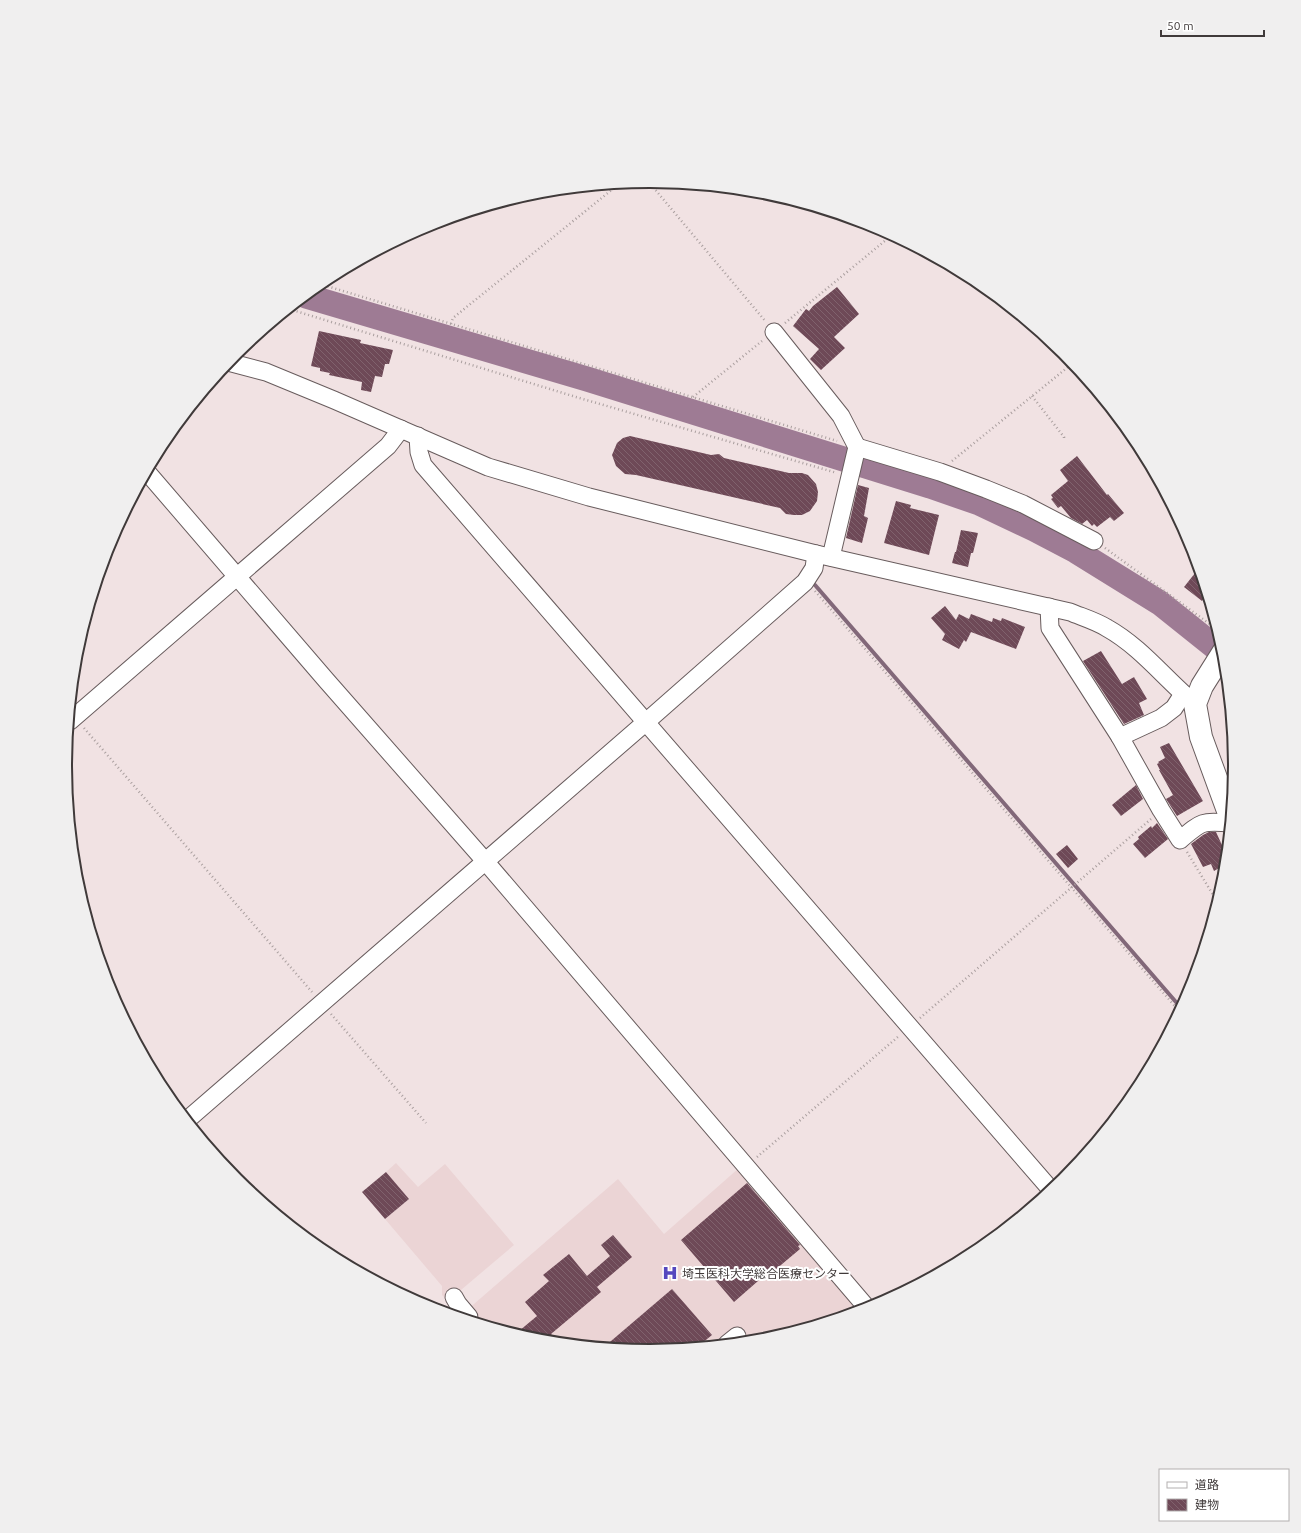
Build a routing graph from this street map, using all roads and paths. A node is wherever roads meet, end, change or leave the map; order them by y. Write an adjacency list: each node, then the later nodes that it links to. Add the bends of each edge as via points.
1 (654, 188): 7 (path)
2 (613, 189): 6 (path, via 453,318)
3 (887, 239): 7 (path)
4 (327, 286): 6 (path)
5 (295, 311): 18 (path)
6 (451, 324): 11 (path)
7 (774, 332): 11 (path); 15 (street, via 841,416)
8 (235, 364): 12 (street, via 266,372)
9 (1069, 367): 10 (path)
10 (1032, 396): 14 (path, via 1064,437); 16 (path)
11 (693, 397): 15 (path)
12 (401, 429): 13 (street); 21 (street, via 388,446)
13 (418, 436): 20 (street, via 495,469 589,497); 29 (street, via 423,465)
14 (1064, 441)
15 (856, 448): 16 (street); 18 (street)
16 (940, 472): 19 (street, via 1023,504)
17 (151, 476): 21 (street)
18 (849, 476): 20 (street)
19 (1094, 540): 24 (path)
20 (823, 556): 22 (street); 23 (street)
21 (236, 576): 27 (street); 35 (street)
22 (805, 582): 29 (street); 36 (path, via 813,588)
23 (1049, 607): 26 (street, via 1070,612 1106,627 1147,657); 30 (street, via 1050,628)
24 (1211, 625)
25 (1219, 659): 26 (main road, via 1202,686)
26 (1189, 699): 30 (street, via 1161,718); 31 (main road)
27 (74, 717)
28 (74, 721): 38 (path)
29 (646, 722): 35 (street); 40 (street)
30 (1120, 737): 32 (street)
31 (1227, 809)
32 (1161, 810): 34 (street); 36 (path)
33 (1226, 823): 34 (street, via 1205,822 1194,827)
34 (1180, 840): 37 (path)
35 (485, 861): 38 (street); 43 (street)
36 (1071, 887): 39 (path); 40 (path)
37 (1214, 896)
38 (321, 1003): 41 (street); 42 (path)
39 (1176, 1007)
40 (910, 1027): 43 (path); 44 (street)
41 (190, 1116)
42 (426, 1123)
43 (746, 1167): 46 (street)
44 (1048, 1187)
45 (454, 1297): 47 (street)
46 (864, 1304)
47 (466, 1314)

